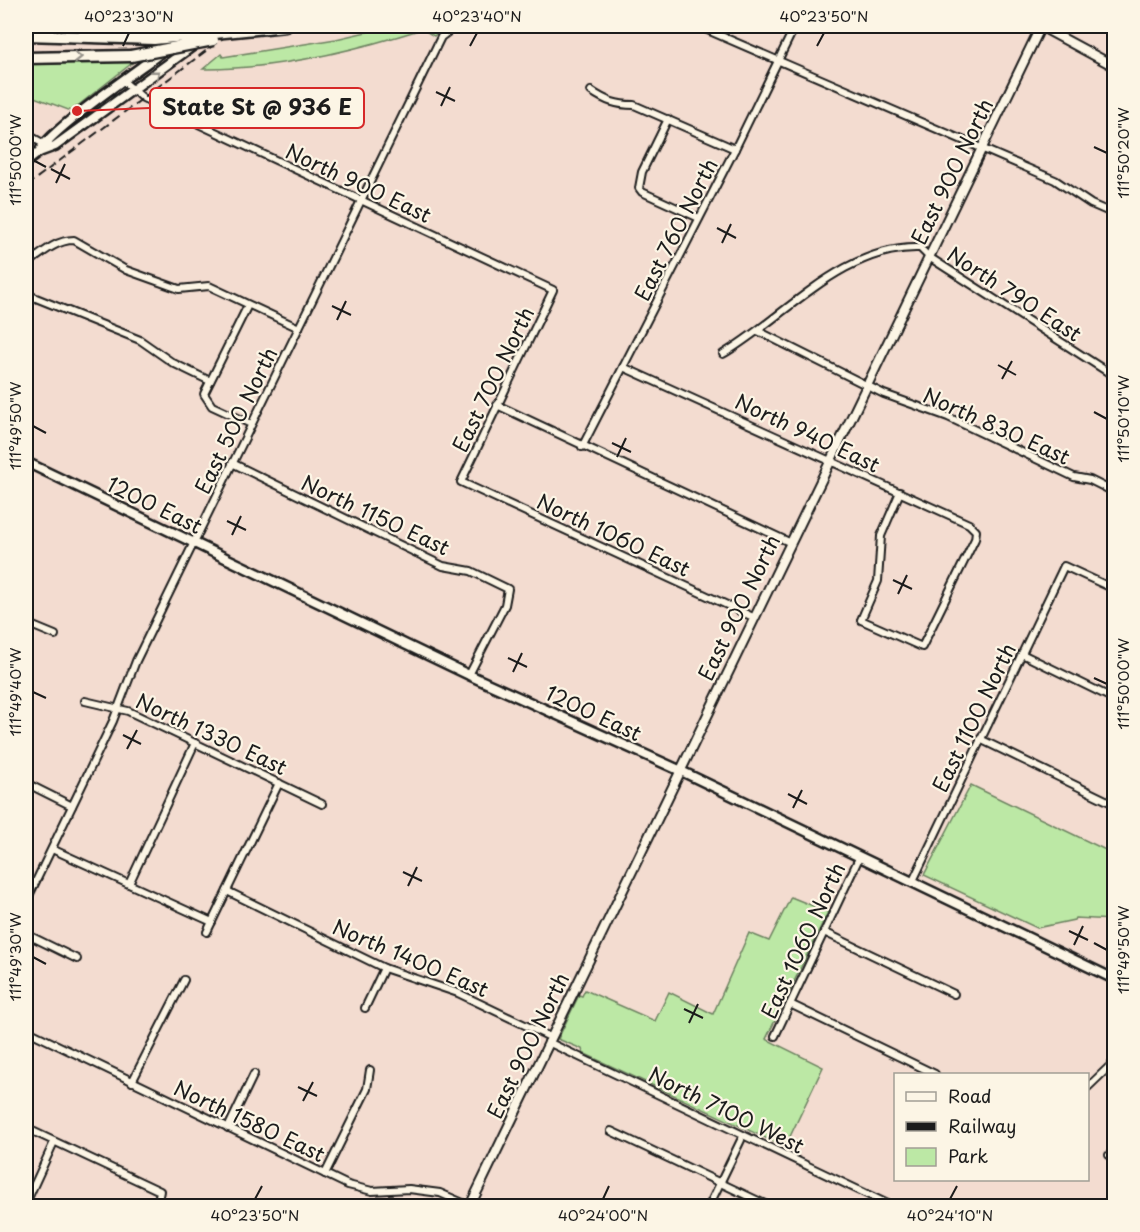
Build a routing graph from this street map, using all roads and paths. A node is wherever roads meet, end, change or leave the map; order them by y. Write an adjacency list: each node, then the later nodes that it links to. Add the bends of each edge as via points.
1 (197, 26): 13 (main road)
2 (219, 26): 14 (main road, one-way to 2)
3 (285, 26): 8 (highway, bridge)
4 (456, 26): 22 (street, East 500 North, via 441,37)
5 (698, 26): 11 (street)
6 (795, 26): 11 (street, East 760 North)
7 (1040, 26): 12 (street); 18 (street, East 900 North)
8 (239, 32): 9 (highway, bridge, via 154,39); 10 (highway, one-way to 8, bridge, via 131,56)
9 (26, 35)
10 (26, 58)
11 (779, 59): 18 (street); 20 (street, East 760 North)
12 (1114, 66)
13 (123, 81): 14 (street, North 900 East); 19 (main road)
14 (135, 90): 19 (main road, via 56,146); 22 (street, North 900 East, via 143,98)
15 (591, 91): 16 (street, via 607,101 634,105)
16 (668, 119): 20 (street); 24 (street, via 642,172 639,188)
17 (26, 134): 19 (street)
18 (981, 148): 23 (street, via 1055,180); 25 (street, East 900 North)
19 (40, 149): 21 (main road)
20 (735, 149): 24 (street, East 760 North)
21 (26, 162)
22 (360, 201): 27 (street, North 900 East); 30 (street, East 500 North)
23 (1114, 214)
24 (699, 218): 33 (street, East 760 North)
25 (929, 257): 31 (street, North 790 East, via 920,248 877,252 811,289); 34 (street, North 790 East); 36 (street, East 900 North)
26 (26, 265): 29 (street, via 65,240 74,240 126,270 179,288 209,286)
27 (553, 290): 37 (street, East 700 North)
28 (26, 291): 35 (street, via 140,340 173,363)
29 (248, 304): 30 (street); 35 (street)
30 (299, 328): 38 (street, East 500 North)
31 (758, 332): 32 (street); 36 (street, North 830 East)
32 (723, 354)
33 (623, 367): 39 (street, East 760 North); 40 (street, North 940 East)
34 (1114, 376)
35 (210, 381): 38 (street, via 204,394 212,406)
36 (867, 385): 40 (street, East 900 North); 45 (street, North 830 East)
37 (497, 405): 39 (street); 43 (street, East 700 North)
38 (250, 424): 42 (street, East 500 North)
39 (582, 447): 47 (street)
40 (830, 459): 44 (street, North 940 East); 47 (street, East 900 North)
41 (26, 462): 46 (main road, 1200 East)
42 (232, 463): 46 (street, East 500 North); 54 (street, North 1150 East, via 443,566 471,571 508,589 505,605)
43 (461, 482): 50 (street, North 1060 East)
44 (900, 492): 44 (street, North 940 East, via 969,524 976,531 922,647 861,620 878,581 881,536)
45 (1114, 492)
46 (194, 543): 54 (main road, 1200 East); 57 (street, East 500 North, via 136,661)
47 (789, 543): 50 (street, East 900 North)
48 (1114, 574): 49 (street)
49 (1112, 587): 53 (street, East 1100 North, via 1064,566)
50 (753, 617): 60 (street, East 900 North)
51 (26, 623): 52 (street)
52 (56, 635)
53 (1022, 654): 55 (street); 58 (street, East 1100 North)
54 (469, 675): 60 (main road, 1200 East)
55 (1114, 699)
56 (85, 701): 57 (street, North 1330 East)
57 (118, 707): 59 (street, North 1330 East); 65 (street, East 500 North)
58 (980, 739): 64 (street); 68 (street, East 1100 North)
59 (195, 743): 62 (street, North 1330 East); 69 (street)
60 (679, 770): 67 (main road, 1200 East); 85 (street, East 900 North)
61 (26, 783): 65 (street)
62 (279, 783): 63 (street, North 1330 East); 70 (street)
63 (322, 804)
64 (1114, 804)
65 (72, 806): 66 (street, East 500 North)
66 (52, 849): 69 (street); 71 (street, East 500 North)
67 (858, 858): 68 (main road, 1200 East); 74 (street, East 1060 North)
68 (912, 883): 78 (main road, 1200 East)
69 (129, 884): 72 (street)
70 (227, 891): 72 (street); 77 (street, North 1400 East)
71 (26, 902)
72 (212, 922): 73 (street)
73 (207, 932)
74 (824, 932): 80 (street); 81 (street, East 1060 North)
75 (26, 934): 76 (street)
76 (77, 959)
77 (384, 968): 82 (street); 85 (street, North 1400 East, via 458,993)
78 (1114, 979)
79 (184, 980): 90 (street)
80 (954, 994)
81 (790, 1004): 84 (street, East 1060 North); 88 (street)
82 (365, 1008)
83 (26, 1030): 90 (street, North 1580 East)
84 (775, 1036)
85 (549, 1039): 101 (street, East 900 North); 104 (street, North 7100 West)
86 (1113, 1065): 91 (street)
87 (370, 1070): 97 (street, via 367,1089)
88 (932, 1073)
89 (254, 1074): 93 (street)
90 (132, 1082): 93 (street, North 1580 East)
91 (1089, 1086)
92 (26, 1128): 96 (street)
93 (228, 1128): 97 (street, North 1580 East)
94 (611, 1131): 98 (street)
95 (741, 1140): 98 (street)
96 (54, 1142): 99 (street); 100 (street, via 160,1191)
97 (326, 1174): 101 (street, North 1580 East, via 372,1191 409,1189 440,1193)
98 (720, 1183): 102 (street); 103 (street)
99 (26, 1203)
100 (157, 1206)
101 (470, 1206)
102 (709, 1206)
103 (769, 1206)
104 (892, 1206)

